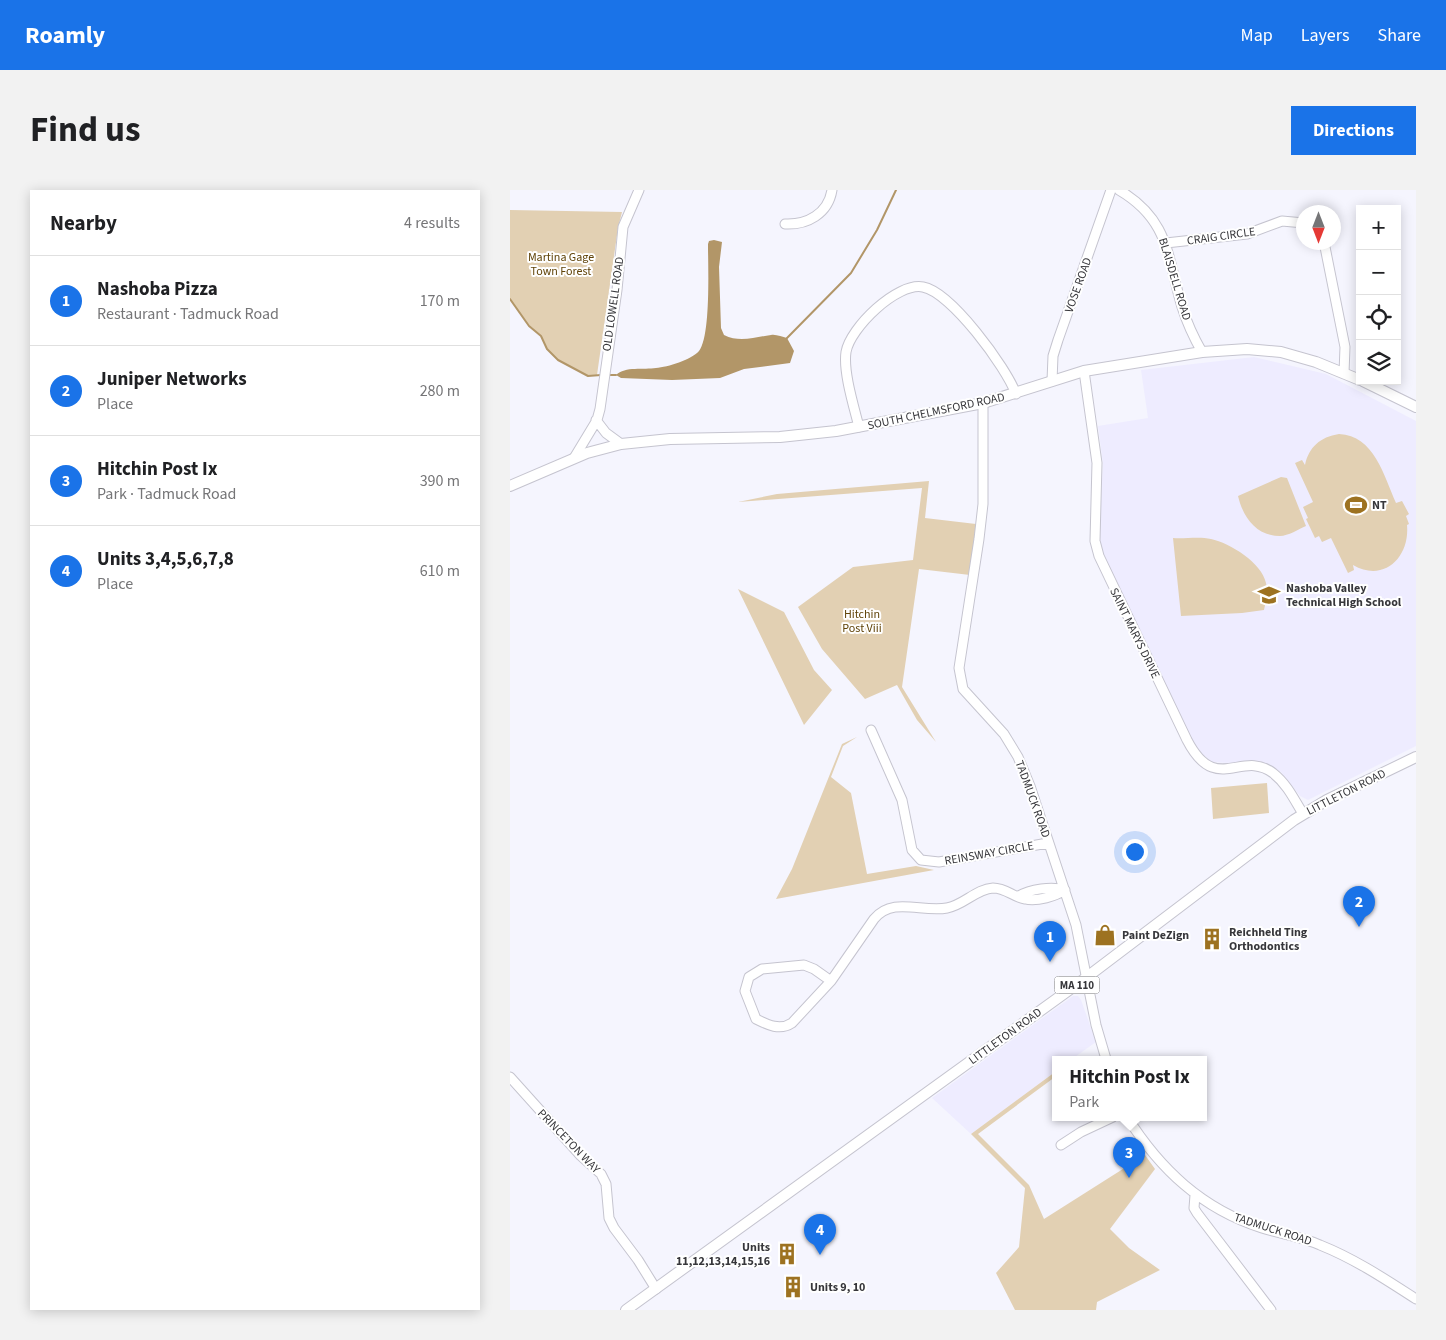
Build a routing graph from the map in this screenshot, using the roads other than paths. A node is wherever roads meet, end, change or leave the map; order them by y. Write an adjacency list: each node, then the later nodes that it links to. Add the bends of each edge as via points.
1 (639, 190): 18 (street, OLD LOWELL ROAD, via 623,227 603,392)
2 (832, 190): 6 (street, via 828,202 817,215 803,223)
3 (1111, 190): 13 (street, VOSE ROAD, via 1058,340)
4 (1119, 190): 7 (street, BLAISDELL ROAD, via 1148,215)
5 (1296, 222): 7 (street, CRAIG CIRCLE, via 1282,221 1246,234)
6 (785, 224)
7 (1166, 243): 9 (street, BLAISDELL ROAD, via 1182,306)
8 (1326, 250): 11 (street, via 1345,348)
9 (1202, 352): 10 (main road, SOUTH CHELMSFORD ROAD); 11 (main road, SOUTH CHELMSFORD ROAD, via 1247,349 1281,352)
10 (1084, 371): 13 (main road, SOUTH CHELMSFORD ROAD); 25 (street, SAINT MARYS DRIVE, via 1098,463 1095,541 1099,556 1187,740 1202,763 1213,768 1258,767 1272,772 1288,789)
11 (1344, 373): 12 (main road, SOUTH CHELMSFORD ROAD)
12 (1356, 379)
13 (1052, 381): 15 (main road, SOUTH CHELMSFORD ROAD)
14 (1369, 385): 17 (main road, SOUTH CHELMSFORD ROAD)
15 (1016, 394): 16 (main road, SOUTH CHELMSFORD ROAD); 19 (street, via 1003,368 963,318 932,290 922,287 902,289 886,300 858,329 848,345 846,362)
16 (983, 403): 19 (main road, SOUTH CHELMSFORD ROAD); 26 (street, TADMUCK ROAD, via 983,504 958,668 963,690 1004,734 1018,757)
17 (1416, 407)
18 (596, 420): 20 (street); 21 (street, OLD LOWELL ROAD)
19 (859, 427): 20 (main road, SOUTH CHELMSFORD ROAD, via 780,437 670,439)
20 (621, 444): 21 (main road, SOUTH CHELMSFORD ROAD)
21 (574, 458): 22 (main road, SOUTH CHELMSFORD ROAD)
22 (510, 486)
23 (871, 730): 26 (street, REINSWAY CIRCLE, via 902,800 912,850 921,860 940,862)
24 (1416, 758): 25 (main road, LITTLETON ROAD / MA 110)
25 (1303, 814): 28 (main road, LITTLETON ROAD / MA 110)
26 (1048, 842): 27 (street, TADMUCK ROAD)
27 (1065, 890): 28 (street, TADMUCK ROAD); 29 (street, via 1058,895 1030,900 992,888 946,909 903,906 887,909 874,919)
28 (1087, 977): 30 (street, TADMUCK ROAD); 36 (main road, LITTLETON ROAD / MA 110)
29 (831, 981): 29 (street, via 808,966 762,969 749,977 746,991 754,1016 780,1028 792,1023)
30 (1105, 1056)
31 (510, 1077): 36 (street, PRINCETON WAY, via 601,1174 606,1184 609,1218)
32 (1104, 1121): 34 (street)
33 (1130, 1121): 35 (street, TADMUCK ROAD, via 1170,1173)
34 (1061, 1145)
35 (1195, 1195): 37 (street, TADMUCK ROAD, via 1249,1223 1318,1244 1353,1259); 39 (street, via 1196,1213)
36 (656, 1289): 38 (main road, LITTLETON ROAD / MA 110)
37 (1416, 1299)
38 (626, 1310)
39 (1271, 1310)

